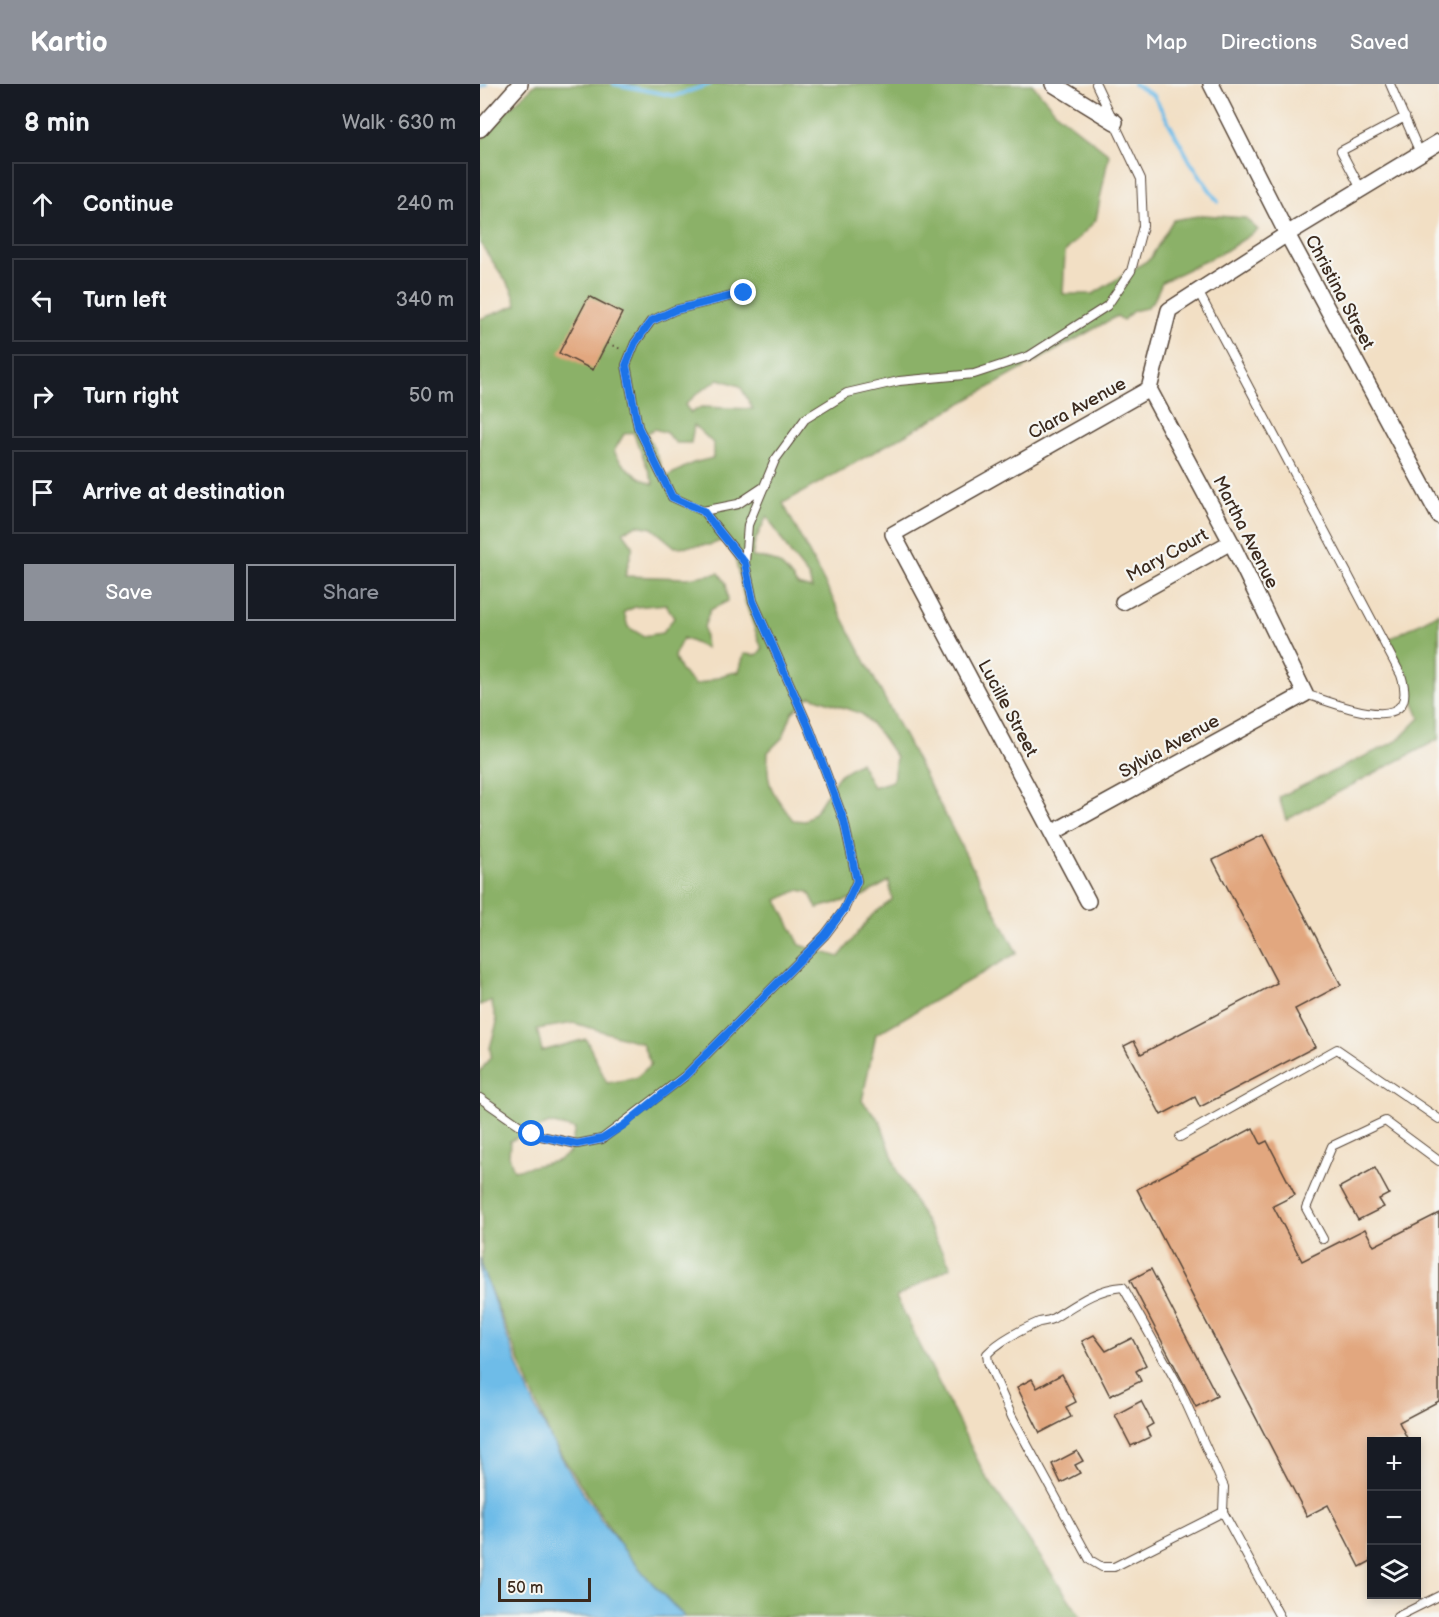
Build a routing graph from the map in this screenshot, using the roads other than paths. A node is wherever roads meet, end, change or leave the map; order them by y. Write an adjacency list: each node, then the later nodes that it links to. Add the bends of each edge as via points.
1 (520, 84): 8 (street)
2 (1053, 84): 7 (street)
3 (1096, 84): 7 (lane)
4 (1211, 84): 12 (street, Christina Street)
5 (1390, 84): 6 (lane)
6 (1405, 117): 10 (lane); 11 (lane, via 1341,152)
7 (1115, 122): 16 (lane, via 1141,179 1143,226 1131,271 1107,306 1029,356 974,374 899,381 847,393 805,419 775,460)
8 (480, 129)
9 (1439, 142): 10 (street, Clara Avenue)
10 (1420, 153): 11 (street, Clara Avenue)
11 (1361, 189): 12 (street, Clara Avenue)
12 (1287, 234): 13 (street, Clara Avenue); 18 (street, Christina Street)
13 (1198, 291): 15 (street, Clara Avenue, via 1169,310); 23 (lane, via 1406,689 1393,712 1375,716)
14 (744, 293): 17 (lane, via 675,310 651,321 626,365 638,427 672,497)
15 (1149, 389): 19 (street, Clara Avenue); 20 (street, Martha Avenue)
16 (765, 486): 17 (lane, via 738,504); 21 (lane, via 748,525)
17 (703, 511): 21 (lane)
18 (1439, 516)
19 (893, 534): 24 (street, Lucille Street)
20 (1231, 542): 22 (street, Mary Court); 23 (street, Martha Avenue)
21 (745, 563): 26 (lane, via 753,601 810,730 844,821 857,881 844,909 825,935 685,1076 602,1139 577,1144 532,1134)
22 (1123, 602)
23 (1305, 694): 24 (street, Sylvia Avenue)
24 (1052, 833): 25 (street, Lucille Street)
25 (1088, 901)
26 (480, 1098)
27 (1439, 1119): 28 (lane, via 1337,1049)
28 (1180, 1137)
29 (1439, 1161): 30 (lane, via 1385,1121 1332,1146 1306,1208)
30 (1323, 1239)
31 (1223, 1512): 31 (lane, via 1114,1567 1102,1568 1090,1560 1012,1417 987,1354 996,1345 1106,1288 1123,1287 1177,1383 1224,1487); 33 (lane)
32 (1439, 1596): 34 (lane)
33 (1280, 1617)
34 (1397, 1617)

